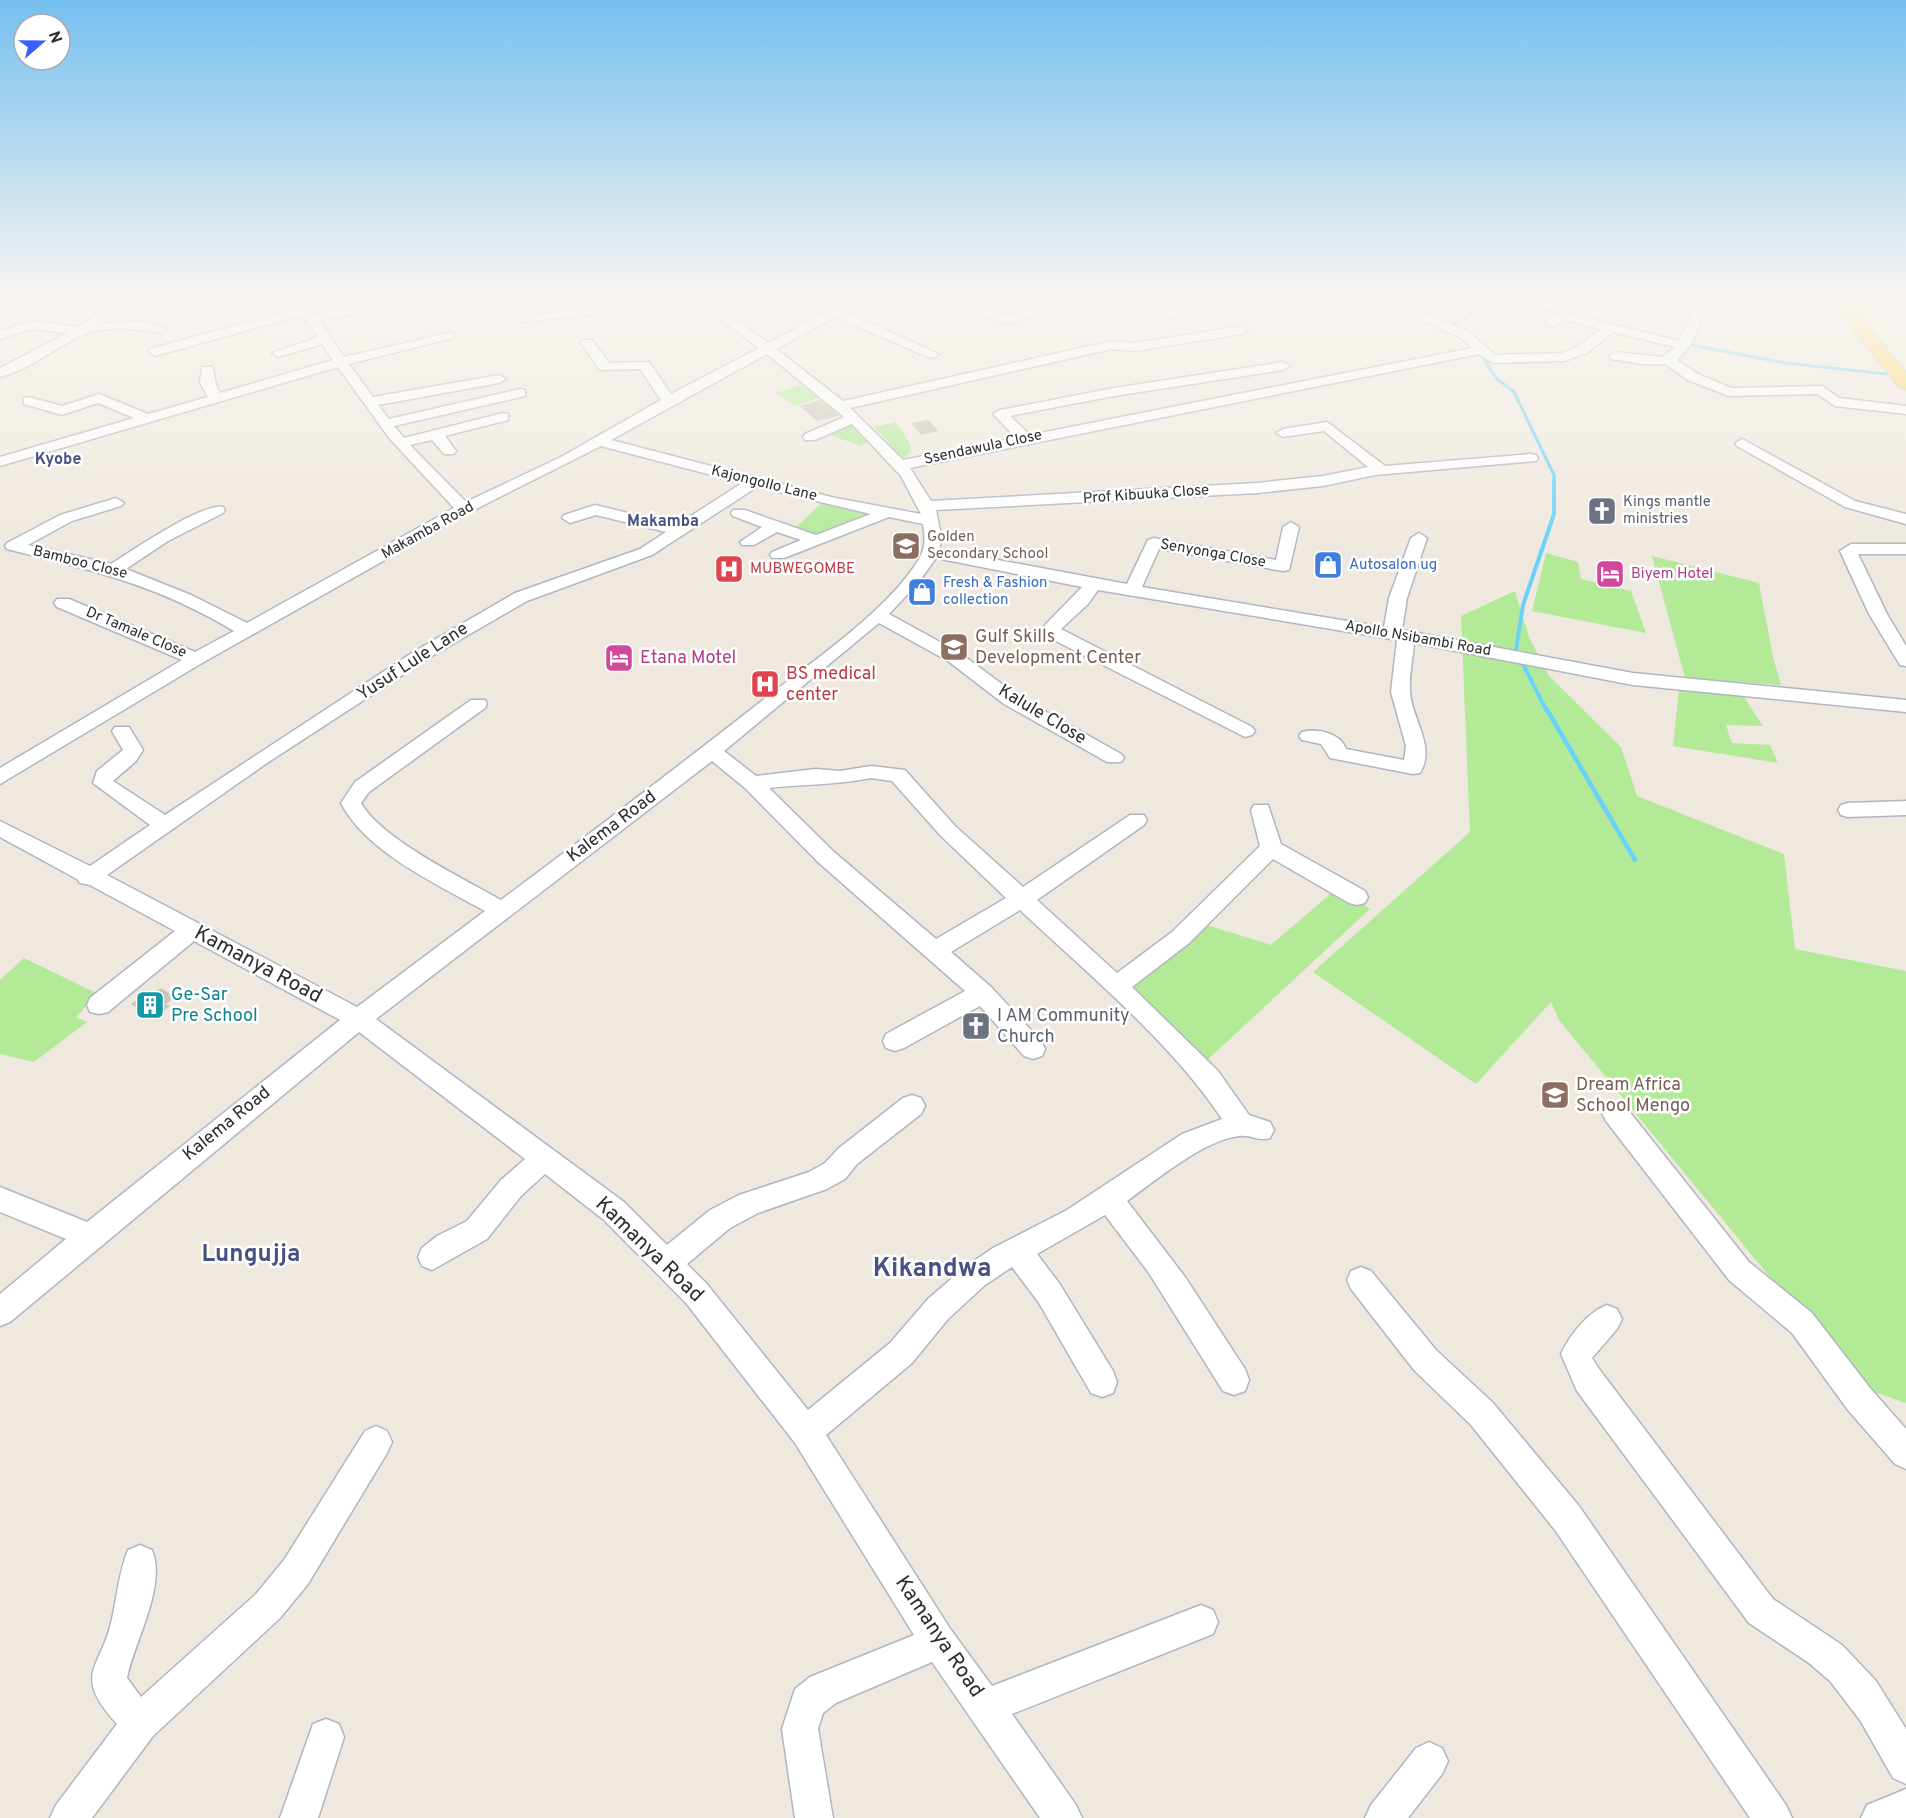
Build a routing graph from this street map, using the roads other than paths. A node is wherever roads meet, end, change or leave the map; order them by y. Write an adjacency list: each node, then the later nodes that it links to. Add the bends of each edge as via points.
1 (207, 383): 17 (street)
2 (269, 383): 17 (street)
3 (356, 383): 16 (street)
4 (420, 383): 16 (street)
5 (470, 383): 16 (street)
6 (663, 383): 14 (street)
7 (680, 383): 14 (street)
8 (686, 383): 14 (street, Makamba Road)
9 (809, 383): 20 (street)
10 (943, 383): 20 (street)
11 (1174, 383): 30 (street, via 1000,414)
12 (1310, 383): 30 (street, Ssendawula Close)
13 (1706, 383): 19 (street, via 1729,392 1822,390)
14 (669, 388): 31 (street, Makamba Road)
15 (520, 393): 26 (street)
16 (365, 397): 26 (street)
17 (216, 398): 24 (street)
18 (28, 401): 24 (street, via 62,411 99,398)
19 (1832, 401): 21 (street); 25 (street)
20 (839, 406): 23 (street)
21 (1906, 410)
22 (503, 417): 28 (street)
23 (853, 418): 29 (street); 37 (street)
24 (147, 419): 36 (street)
25 (1851, 420)
26 (385, 424): 32 (street)
27 (1283, 433): 38 (street, via 1327,426 1378,466)
28 (435, 434): 32 (street); 34 (street)
29 (810, 438)
30 (1026, 439): 37 (street, Ssendawula Close)
31 (598, 441): 39 (street, Kajongollo Lane); 41 (street, Makamba Road)
32 (402, 443): 41 (street, via 431,481)
33 (1742, 443): 47 (street, via 1850,504)
34 (449, 451)
35 (1530, 458): 38 (street, Prof Kibuuka Close)
36 (0, 462)
37 (900, 465): 45 (street)
38 (1371, 472): 45 (street, Prof Kibuuka Close, via 1257,488)
39 (755, 481): 43 (street, Kajongollo Lane); 50 (street, Yusuf Lule Lane)
40 (116, 503): 57 (street, Bamboo Close, via 66,518 13,546)
41 (464, 509): 62 (street, Makamba Road)
42 (218, 510): 57 (street, via 162,538)
43 (888, 512): 45 (street, Kajongollo Lane); 52 (street)
44 (739, 513): 48 (street)
45 (930, 513): 55 (street)
46 (570, 518): 50 (street, via 595,510)
47 (1906, 519)
48 (775, 526): 52 (street); 53 (street)
49 (1291, 527): 59 (street, Senyonga Close, via 1283,566 1154,543)
50 (680, 530): 79 (street, Yusuf Lule Lane, via 633,558 506,604 421,655)
51 (1419, 538): 63 (street, via 1398,598)
52 (818, 541): 56 (street)
53 (748, 542)
54 (1906, 549): 65 (street, via 1848,551)
55 (932, 552): 58 (street, Apollo Nsibambi Road); 61 (street, Kalema Road)
56 (778, 555)
57 (113, 570): 62 (street, Bamboo Close, via 219,614)
58 (1093, 584): 59 (street, Apollo Nsibambi Road); 68 (street, via 1052,628 1054,633)
59 (1132, 591): 63 (street, Apollo Nsibambi Road)
60 (69, 605): 64 (street, Dr Tamale Close)
61 (878, 615): 71 (street, Kalema Road); 72 (street, Kalule Close, via 954,657 1011,700)
62 (247, 631): 64 (street, Makamba Road)
63 (1399, 635): 67 (street, Apollo Nsibambi Road, via 1633,679); 70 (street, via 1400,692 1416,746 1413,768 1337,753 1335,745 1327,739)
64 (196, 659): 73 (street, Makamba Road)
65 (1906, 661)
66 (478, 704): 85 (street, via 362,787 351,804 359,820 378,837)
67 (1906, 706)
68 (1245, 730)
69 (122, 731): 79 (street, via 133,750 104,776 103,783)
70 (1309, 736)
71 (713, 752): 74 (street); 85 (street, Kalema Road)
72 (1114, 758)
73 (0, 777)
74 (752, 783): 84 (street, via 816,776 840,778 871,772 898,775 948,831); 87 (street, via 826,857)
75 (1906, 808): 77 (street)
76 (1261, 810): 81 (street)
77 (1848, 810)
78 (1137, 820): 84 (street)
79 (165, 825): 82 (street, Yusuf Lule Lane)
80 (0, 828): 82 (street, Kamanya Road)
81 (1271, 848): 83 (street); 88 (street, via 1180,938)
82 (88, 878): 86 (street, Kamanya Road)
83 (1357, 897)
84 (1020, 900): 87 (street); 88 (street)
85 (501, 910): 91 (street, Kalema Road)
86 (192, 930): 90 (street); 91 (street, Kamanya Road)
87 (935, 951): 89 (street)
88 (1116, 986): 97 (street, via 1209,1078 1251,1127 1191,1143)
89 (983, 993): 92 (street); 93 (street)
90 (99, 1005)
91 (359, 1019): 96 (street, Kamanya Road); 99 (street, Kalema Road)
92 (895, 1041)
93 (1033, 1049)
94 (912, 1106): 102 (street, via 848,1156 835,1171 720,1219)
95 (1615, 1113): 110 (street, via 1739,1271 1802,1323)
96 (543, 1158): 101 (street, via 511,1188 477,1230); 102 (street, Kamanya Road, via 614,1211)
97 (1108, 1198): 100 (street); 106 (street, via 1167,1274)
98 (0, 1199): 99 (street)
99 (90, 1236): 104 (street, Kalema Road)
100 (1017, 1250): 107 (street, via 1049,1293); 108 (street, via 957,1291 901,1353)
101 (432, 1257)
102 (667, 1263): 108 (street, Kamanya Road, via 696,1293)
103 (1361, 1280): 125 (street, via 1425,1360 1482,1414 1567,1518)
104 (0, 1312)
105 (1607, 1318): 118 (street, via 1576,1354 1588,1380 1761,1611 1811,1642 1846,1672)
106 (1234, 1380)
107 (1102, 1382)
108 (806, 1432): 113 (street, Kamanya Road)
109 (376, 1442): 115 (street, via 296,1572 268,1606)
110 (1906, 1453)
111 (140, 1562): 115 (street, via 129,1623 112,1663 110,1678 112,1692)
112 (1201, 1622): 114 (street)
113 (939, 1642): 114 (street, Kamanya Road); 122 (street, via 823,1690 808,1702 801,1729)
114 (986, 1706): 123 (street, Kamanya Road)
115 (140, 1723): 120 (street)
116 (326, 1737): 121 (street)
117 (1429, 1761): 124 (street)
118 (1906, 1765)
119 (1906, 1808): 126 (street)
120 (69, 1818)
121 (299, 1818)
122 (814, 1818)
123 (1064, 1818)
124 (1384, 1818)
125 (1773, 1818)
126 (1880, 1818)

